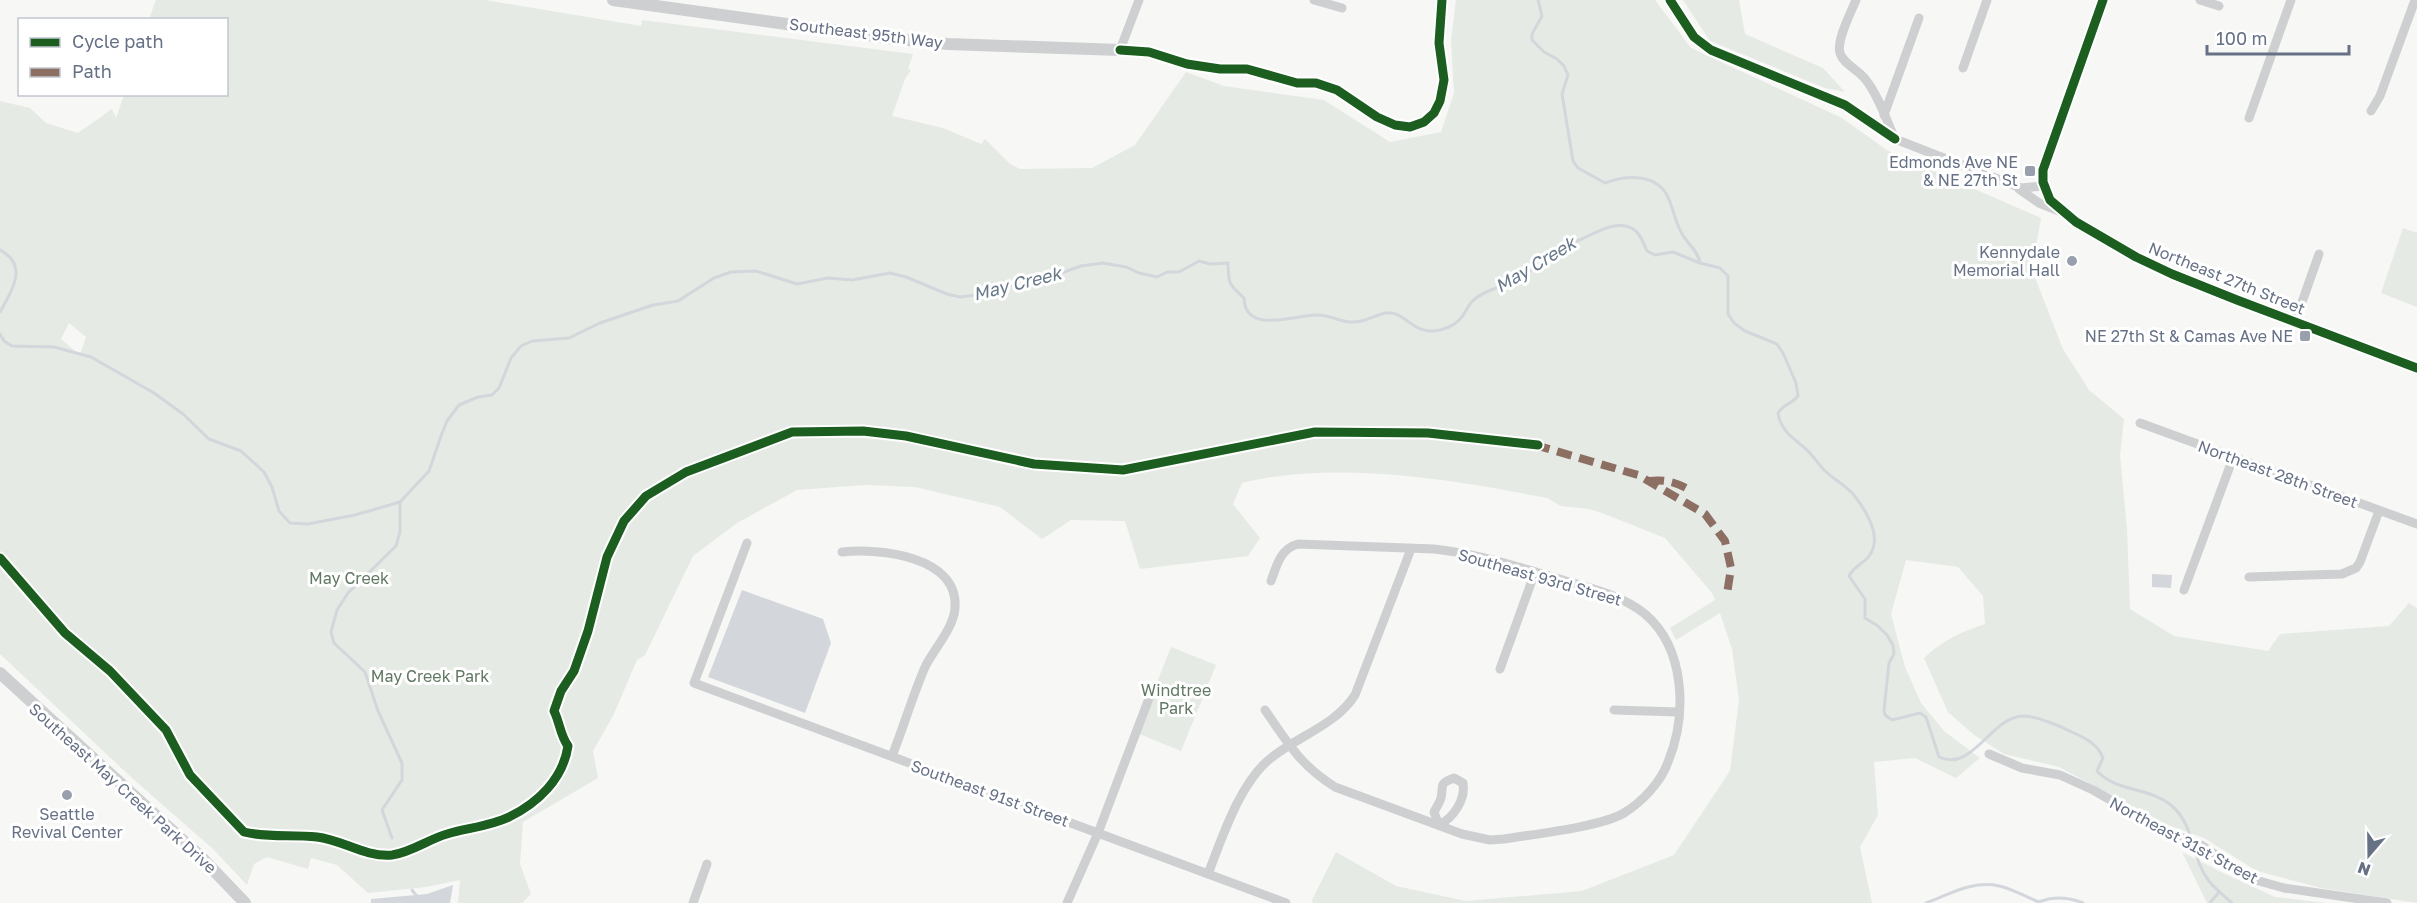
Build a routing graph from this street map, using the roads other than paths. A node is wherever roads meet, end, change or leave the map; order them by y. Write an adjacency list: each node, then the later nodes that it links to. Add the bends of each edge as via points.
1 (613, 0): 13 (street, Southeast 95th Way, via 918,41)
2 (1139, 0): 13 (street)
3 (1314, 0): 11 (street)
4 (1856, 0): 16 (street, Northeast 27th Street, via 1839,43 1839,53 1868,82)
5 (1987, 0): 14 (street)
6 (2103, 0): 19 (street, via 2046,160)
7 (2200, 0): 10 (street)
8 (2291, 0): 17 (street)
9 (2415, 0): 15 (street)
10 (2219, 6)
11 (1342, 8)
12 (1919, 18): 16 (street)
13 (1120, 50)
14 (1963, 68)
15 (2371, 111)
16 (1884, 115): 18 (street, Northeast 27th Street, via 1895,139 1902,143)
17 (2250, 118)
18 (2014, 186): 19 (street, Northeast 27th Street); 20 (street, Northeast 27th Street, via 2039,203)
19 (2044, 186): 20 (street, Northeast 27th Street, via 2050,200)
20 (2065, 213): 22 (street, Northeast 27th Street, via 2152,265)
21 (2319, 254): 22 (street)
22 (2295, 322): 23 (street, Northeast 27th Street)
23 (2417, 368)
24 (2140, 423): 25 (street, Northeast 28th Street)
25 (2234, 458): 26 (street, Northeast 28th Street); 34 (street)
26 (2379, 511): 27 (street, Northeast 28th Street); 32 (street, via 2360,562 2350,572)
27 (2417, 525)
28 (747, 543): 43 (street, Southeast 91st Street, via 694,683)
29 (1411, 549): 31 (street, Southeast 93rd Street, via 1454,551); 33 (street, Southeast 93rd Street, via 1298,544 1285,550); 41 (street, via 1355,695 1341,712)
30 (842, 552): 43 (street, via 864,549 930,564 943,574 954,594 956,609 926,667)
31 (1535, 572): 35 (street); 40 (street, Southeast 93rd Street, via 1617,597 1646,616 1666,639 1678,677)
32 (2249, 577)
33 (1271, 581)
34 (2184, 590)
35 (1500, 669)
36 (0, 673): 48 (street, Southeast May Creek Park Drive)
37 (1151, 693): 45 (street)
38 (1265, 710): 41 (street)
39 (1614, 710): 40 (street)
40 (1679, 712): 44 (street, Southeast 93rd Street, via 1668,764 1643,798 1624,813 1602,821 1504,839 1478,838)
41 (1290, 746): 44 (street, via 1308,768 1335,787); 47 (street, via 1271,758 1249,784)
42 (1989, 754): 52 (street, Northeast 31st Street, via 2022,768 2060,775 2093,790 2146,822 2201,845 2252,879 2284,888)
43 (892, 756): 45 (street, Southeast 91st Street)
44 (1438, 825): 44 (street, via 1451,819 1465,793 1463,783 1454,778 1444,781 1441,787 1434,812)
45 (1098, 833): 47 (street, Southeast 91st Street); 50 (street)
46 (707, 864): 49 (street)
47 (1208, 874): 51 (street, Southeast 91st Street)
48 (246, 903)
49 (693, 903)
50 (1067, 903)
51 (1286, 903)
52 (2387, 903)

